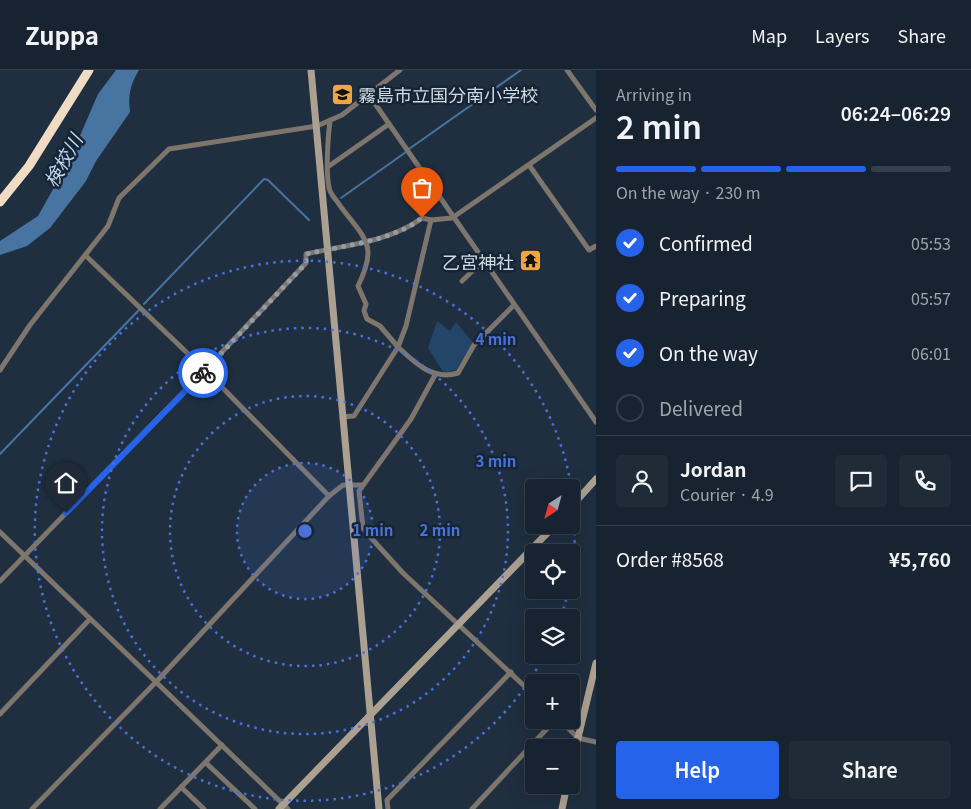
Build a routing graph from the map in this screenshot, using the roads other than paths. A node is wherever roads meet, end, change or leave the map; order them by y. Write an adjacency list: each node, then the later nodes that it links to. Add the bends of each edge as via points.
1 (89, 70): 13 (highway, via 29,166)
2 (311, 70): 10 (main road)
3 (400, 70): 5 (street)
4 (568, 70): 6 (street)
5 (369, 94): 8 (street); 9 (street)
6 (596, 110)
7 (596, 118): 11 (street)
8 (330, 121): 10 (street); 12 (street, via 327,146)
9 (388, 124): 12 (street); 14 (street)
10 (317, 126): 18 (main road); 19 (street, via 169,149 119,198 108,226)
11 (530, 165): 14 (street); 17 (street, via 590,250)
12 (330, 166): 16 (street, via 330,192)
13 (0, 202)
14 (452, 218): 15 (street); 20 (street)
15 (432, 220): 16 (street, via 422,218 394,234); 23 (street)
16 (366, 240): 18 (street); 23 (street, via 370,252 368,265 358,286 366,304 364,311 367,319 380,326)
17 (596, 246)
18 (328, 249): 25 (street, via 306,254 306,263); 27 (main road)
19 (85, 255): 24 (street, via 30,325); 25 (street)
20 (483, 261): 21 (street); 22 (street)
21 (462, 281)
22 (514, 305): 26 (street, via 474,345 458,373); 28 (street)
23 (398, 347): 26 (street); 27 (street, via 354,416)
24 (0, 370)
25 (206, 370): 32 (street); 36 (street)
26 (435, 375): 31 (street, via 411,419)
27 (342, 417): 30 (main road)
28 (596, 422)
29 (596, 479): 33 (main road)
30 (349, 485): 31 (street); 32 (street, via 343,485); 45 (main road)
31 (362, 485): 39 (street, via 359,491 362,528)
32 (329, 496): 42 (street)
33 (580, 497)
34 (0, 532): 36 (street)
35 (546, 534): 39 (main road)
36 (24, 555): 37 (street); 38 (street)
37 (0, 581)
38 (90, 619): 42 (street); 44 (street)
39 (457, 625): 41 (street); 45 (main road)
40 (596, 663): 48 (main road)
41 (511, 672): 43 (street); 60 (street, via 387,800)
42 (156, 682): 50 (street); 55 (street)
43 (525, 686)
44 (0, 714)
45 (370, 716): 54 (main road); 59 (main road)
46 (547, 729): 61 (street)
47 (569, 729): 48 (street)
48 (578, 738): 49 (street)
49 (596, 742)
50 (222, 745): 51 (street); 54 (street)
51 (206, 762): 52 (street); 58 (street)
52 (181, 788): 56 (street); 57 (street)
53 (565, 794): 62 (main road)
54 (284, 807)
55 (32, 809)
56 (160, 809)
57 (204, 809)
58 (255, 809)
59 (379, 809)
60 (388, 809)
61 (472, 809)
62 (562, 809)

